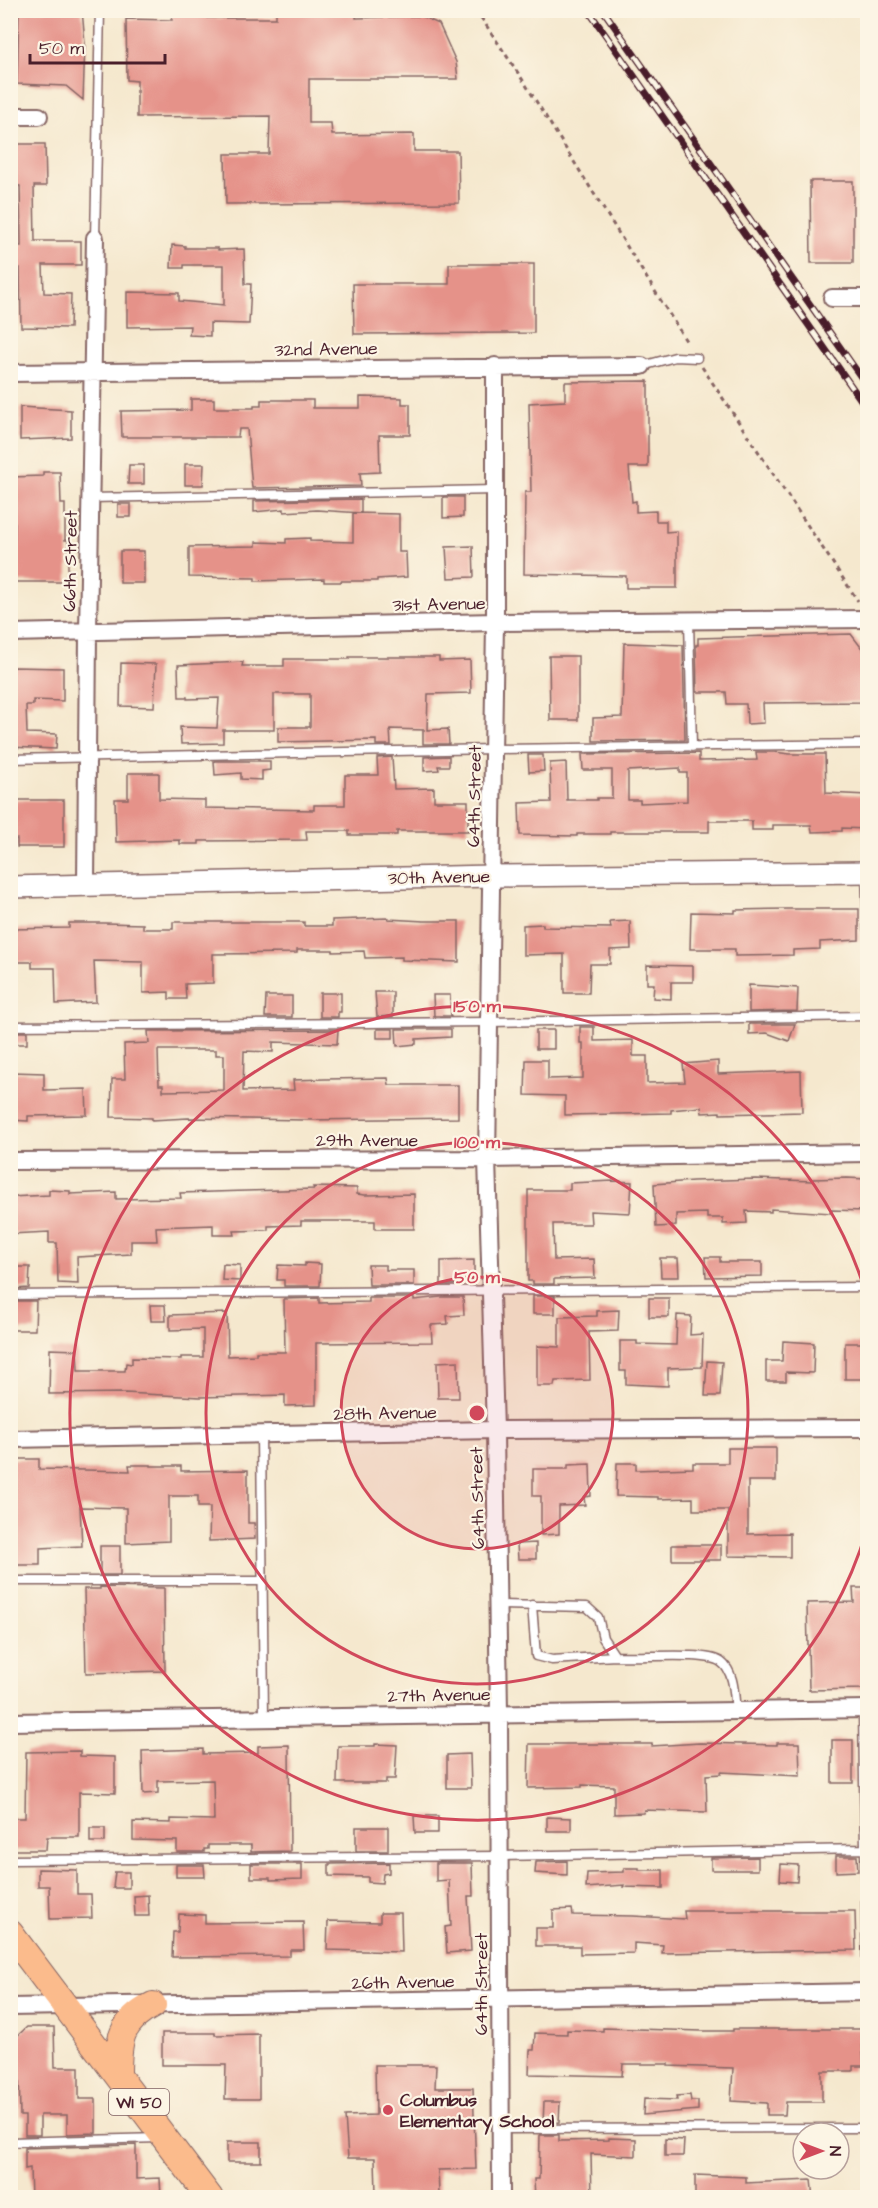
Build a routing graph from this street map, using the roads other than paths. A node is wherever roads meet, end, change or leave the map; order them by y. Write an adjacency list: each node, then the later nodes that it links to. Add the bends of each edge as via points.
1 (100, 10): 4 (lane)
2 (10, 116): 3 (street)
3 (39, 116)
4 (95, 238): 10 (street, 66th Street)
5 (832, 298): 6 (street)
6 (867, 298)
7 (697, 358): 9 (lane, via 675,357)
8 (495, 366): 9 (street, 32nd Avenue); 10 (street, 32nd Avenue); 12 (street, 64th Street)
9 (642, 366)
10 (94, 372): 11 (street, 32nd Avenue); 13 (street, 66th Street)
11 (10, 373)
12 (495, 490): 13 (lane); 16 (street, 64th Street)
13 (91, 498): 17 (street, 66th Street)
14 (864, 612): 15 (street, 31st Avenue)
15 (689, 621): 16 (street, 31st Avenue); 20 (lane)
16 (495, 622): 17 (street, 31st Avenue); 21 (street, 64th Street)
17 (88, 632): 18 (street, 31st Avenue); 22 (street, 66th Street)
18 (10, 633)
19 (867, 744): 20 (lane)
20 (692, 747): 21 (lane)
21 (494, 749): 22 (lane); 25 (street, 64th Street)
22 (87, 757): 23 (lane); 26 (street, 66th Street)
23 (10, 759)
24 (867, 872): 25 (street, 30th Avenue); 28 (lane)
25 (492, 876): 26 (street, 30th Avenue); 30 (street, 64th Street)
26 (86, 885): 27 (street, 30th Avenue)
27 (10, 887)
28 (867, 930)
29 (867, 1016): 30 (lane)
30 (490, 1022): 31 (lane); 33 (street, 64th Street)
31 (10, 1026)
32 (867, 1153): 33 (street, 29th Avenue)
33 (487, 1159): 34 (street, 29th Avenue); 36 (street, 64th Street)
34 (10, 1161)
35 (867, 1287): 36 (lane)
36 (491, 1291): 37 (lane); 39 (street, 64th Street)
37 (10, 1295)
38 (867, 1428): 39 (street, 28th Avenue)
39 (495, 1431): 40 (street, 28th Avenue); 44 (street, 64th Street)
40 (261, 1434): 41 (street, 28th Avenue); 43 (lane)
41 (10, 1439)
42 (10, 1581): 43 (lane)
43 (263, 1581): 50 (lane)
44 (498, 1605): 45 (lane); 49 (street, 64th Street)
45 (532, 1605): 46 (lane, via 587,1608 598,1617 603,1638); 46 (lane, via 536,1656 552,1660)
46 (615, 1656): 48 (lane, via 703,1655 722,1662 732,1680)
47 (865, 1709): 48 (street, 27th Avenue); 52 (lane)
48 (736, 1711): 49 (street, 27th Avenue)
49 (499, 1713): 50 (street, 27th Avenue); 53 (street, 64th Street)
50 (264, 1718): 51 (street, 27th Avenue)
51 (10, 1722)
52 (864, 1849): 53 (lane); 56 (lane)
53 (500, 1856): 54 (lane); 57 (street, 64th Street)
54 (10, 1860)
55 (10, 1933): 59 (main road, WI 50)
56 (867, 1992): 57 (street, 26th Avenue); 61 (lane)
57 (501, 2000): 58 (street, 26th Avenue); 64 (street, 64th Street)
58 (153, 2005): 59 (street, 26th Avenue); 62 (main road, via 126,2024 118,2051)
59 (66, 2006): 60 (street, 26th Avenue); 62 (main road, WI 50)
60 (10, 2007)
61 (867, 2054)
62 (118, 2074): 65 (main road, WI 50)
63 (867, 2128): 64 (lane)
64 (501, 2129): 68 (street, 64th Street)
65 (166, 2137): 66 (lane); 67 (main road, WI 50)
66 (10, 2142)
67 (210, 2198)
68 (501, 2198)

